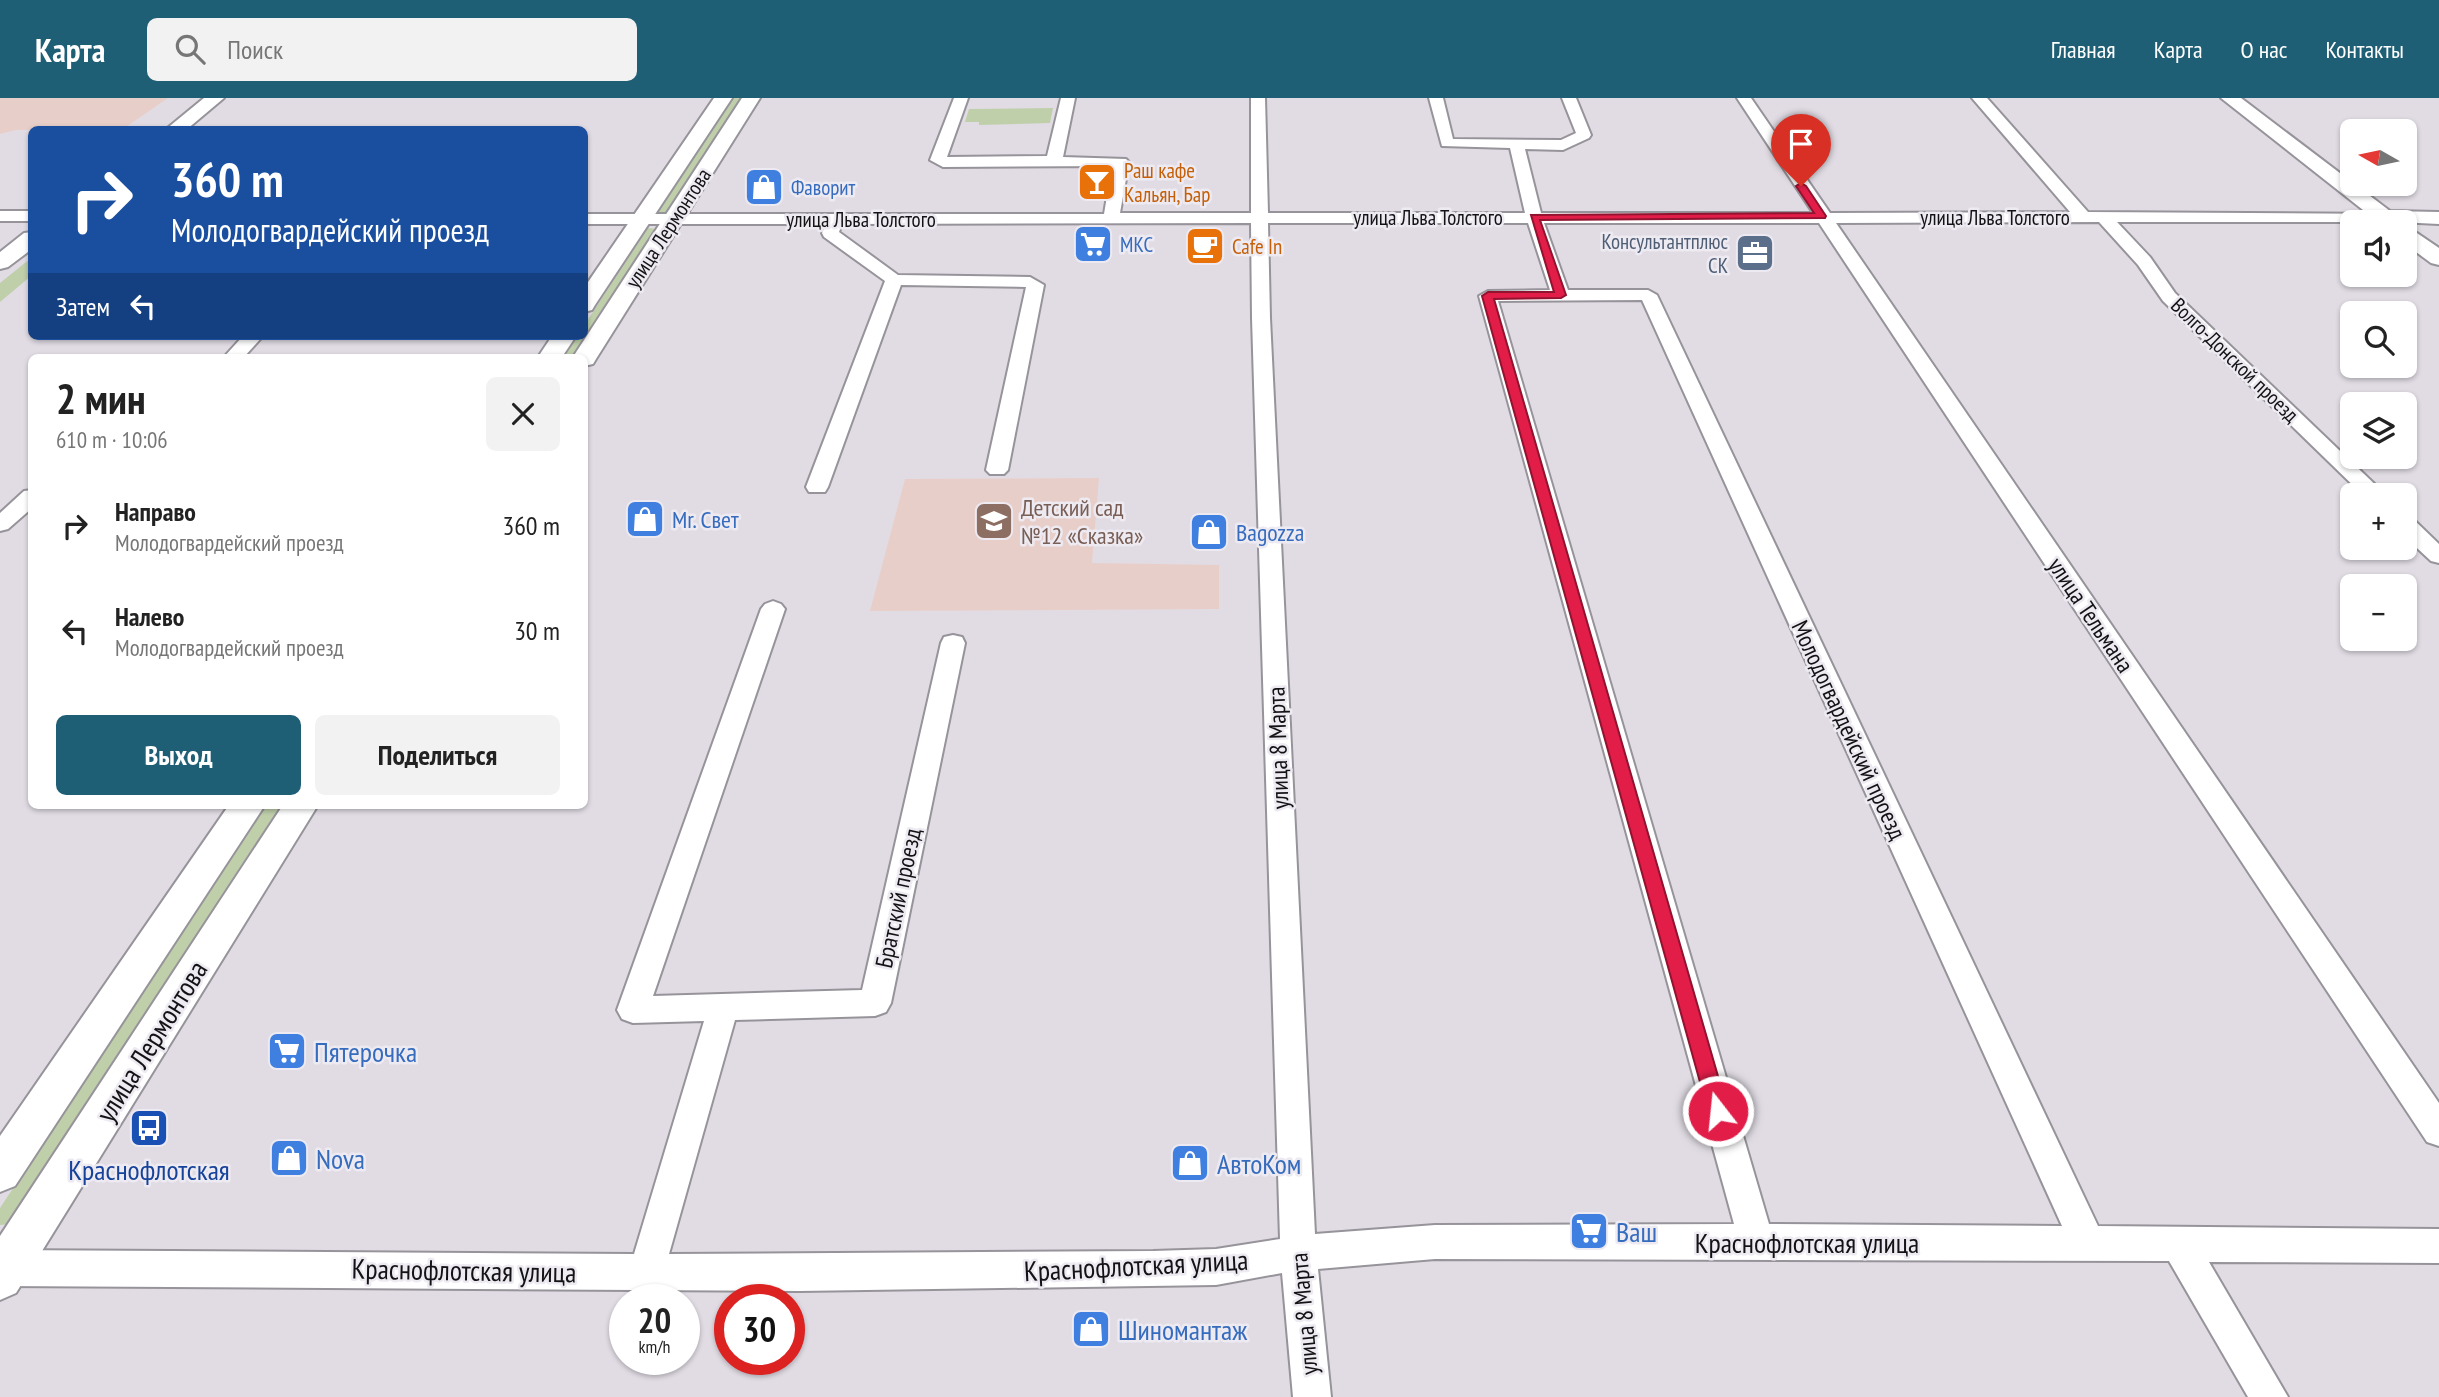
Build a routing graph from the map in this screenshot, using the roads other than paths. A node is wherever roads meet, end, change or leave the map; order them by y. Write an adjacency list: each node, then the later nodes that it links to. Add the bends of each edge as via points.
1 (215, 98): 12 (main road)
2 (723, 98): 28 (main road, улица Лермонтова)
3 (751, 98): 29 (main road, улица Лермонтова)
4 (961, 98): 14 (street, via 937,160)
5 (1068, 98): 14 (street)
6 (1258, 98): 23 (street, улица 8 Марта)
7 (1436, 98): 13 (street, via 1447,143)
8 (1569, 98): 13 (street, via 1584,135 1563,145)
9 (1744, 98): 18 (street, улица Тельмана)
10 (1979, 98): 20 (street)
11 (2230, 98): 15 (main road)
12 (179, 126)
13 (1516, 144): 19 (street)
14 (1054, 162): 22 (street, via 1121,162)
15 (2374, 210)
16 (0, 216): 17 (street)
17 (28, 216)
18 (1821, 216): 19 (street, улица Льва Толстого); 20 (street, улица Льва Толстого); 53 (street, улица Тельмана)
19 (1534, 217): 23 (street, улица Льва Толстого); 36 (street)
20 (2083, 217): 21 (street, улица Льва Толстого)
21 (2103, 217): 30 (street, улица Льва Толстого); 42 (street, Волго-Донской проезд, via 2144,261 2169,297)
22 (1111, 218): 23 (street, улица Льва Толстого); 26 (street, улица Льва Толстого)
23 (1259, 218): 59 (street, улица 8 Марта)
24 (2439, 218): 27 (main road, улица Льва Толстого)
25 (588, 219): 28 (street, улица Льва Толстого)
26 (836, 219): 29 (street, улица Льва Толстого); 35 (street, via 830,233)
27 (2417, 219)
28 (640, 220): 29 (street, улица Льва Толстого); 37 (main road, улица Лермонтова)
29 (673, 220): 40 (main road, улица Лермонтова)
30 (2340, 220)
31 (28, 241): 34 (main road)
32 (2417, 242): 33 (main road)
33 (2439, 258)
34 (0, 262)
35 (894, 280): 41 (street, via 1035,285); 43 (street)
36 (1561, 295): 55 (street, Молодогвардейский проезд, via 1488,296); 56 (street, Молодогвардейский проезд, via 1648,295)
37 (588, 299)
38 (250, 340): 39 (street)
39 (236, 354)
40 (587, 354)
41 (997, 470)
42 (2363, 483)
43 (817, 487)
44 (28, 500): 45 (street)
45 (0, 524)
46 (2417, 535): 47 (street)
47 (2439, 556)
48 (773, 609): 52 (street, Братский проезд, via 633,1010)
49 (953, 643): 52 (street, Братский проезд, via 875,1003)
50 (245, 809): 54 (main road, улица Лермонтова)
51 (298, 809): 60 (main road, улица Лермонтова)
52 (723, 1009): 61 (street)
53 (2439, 1131)
54 (0, 1172)
55 (1756, 1241): 56 (street, Краснофлотская улица); 59 (street, Краснофлотская улица, via 1435,1242)
56 (2088, 1244): 57 (street, Краснофлотская улица)
57 (2179, 1244): 58 (street, Краснофлотская улица); 63 (street)
58 (2439, 1246)
59 (1298, 1253): 61 (street, Краснофлотская улица, via 1216,1267 1166,1269); 62 (street, улица 8 Марта)
60 (2, 1271): 61 (street, Краснофлотская улица, via 136,1267)
61 (646, 1273)
62 (1312, 1397)
63 (2269, 1397)

